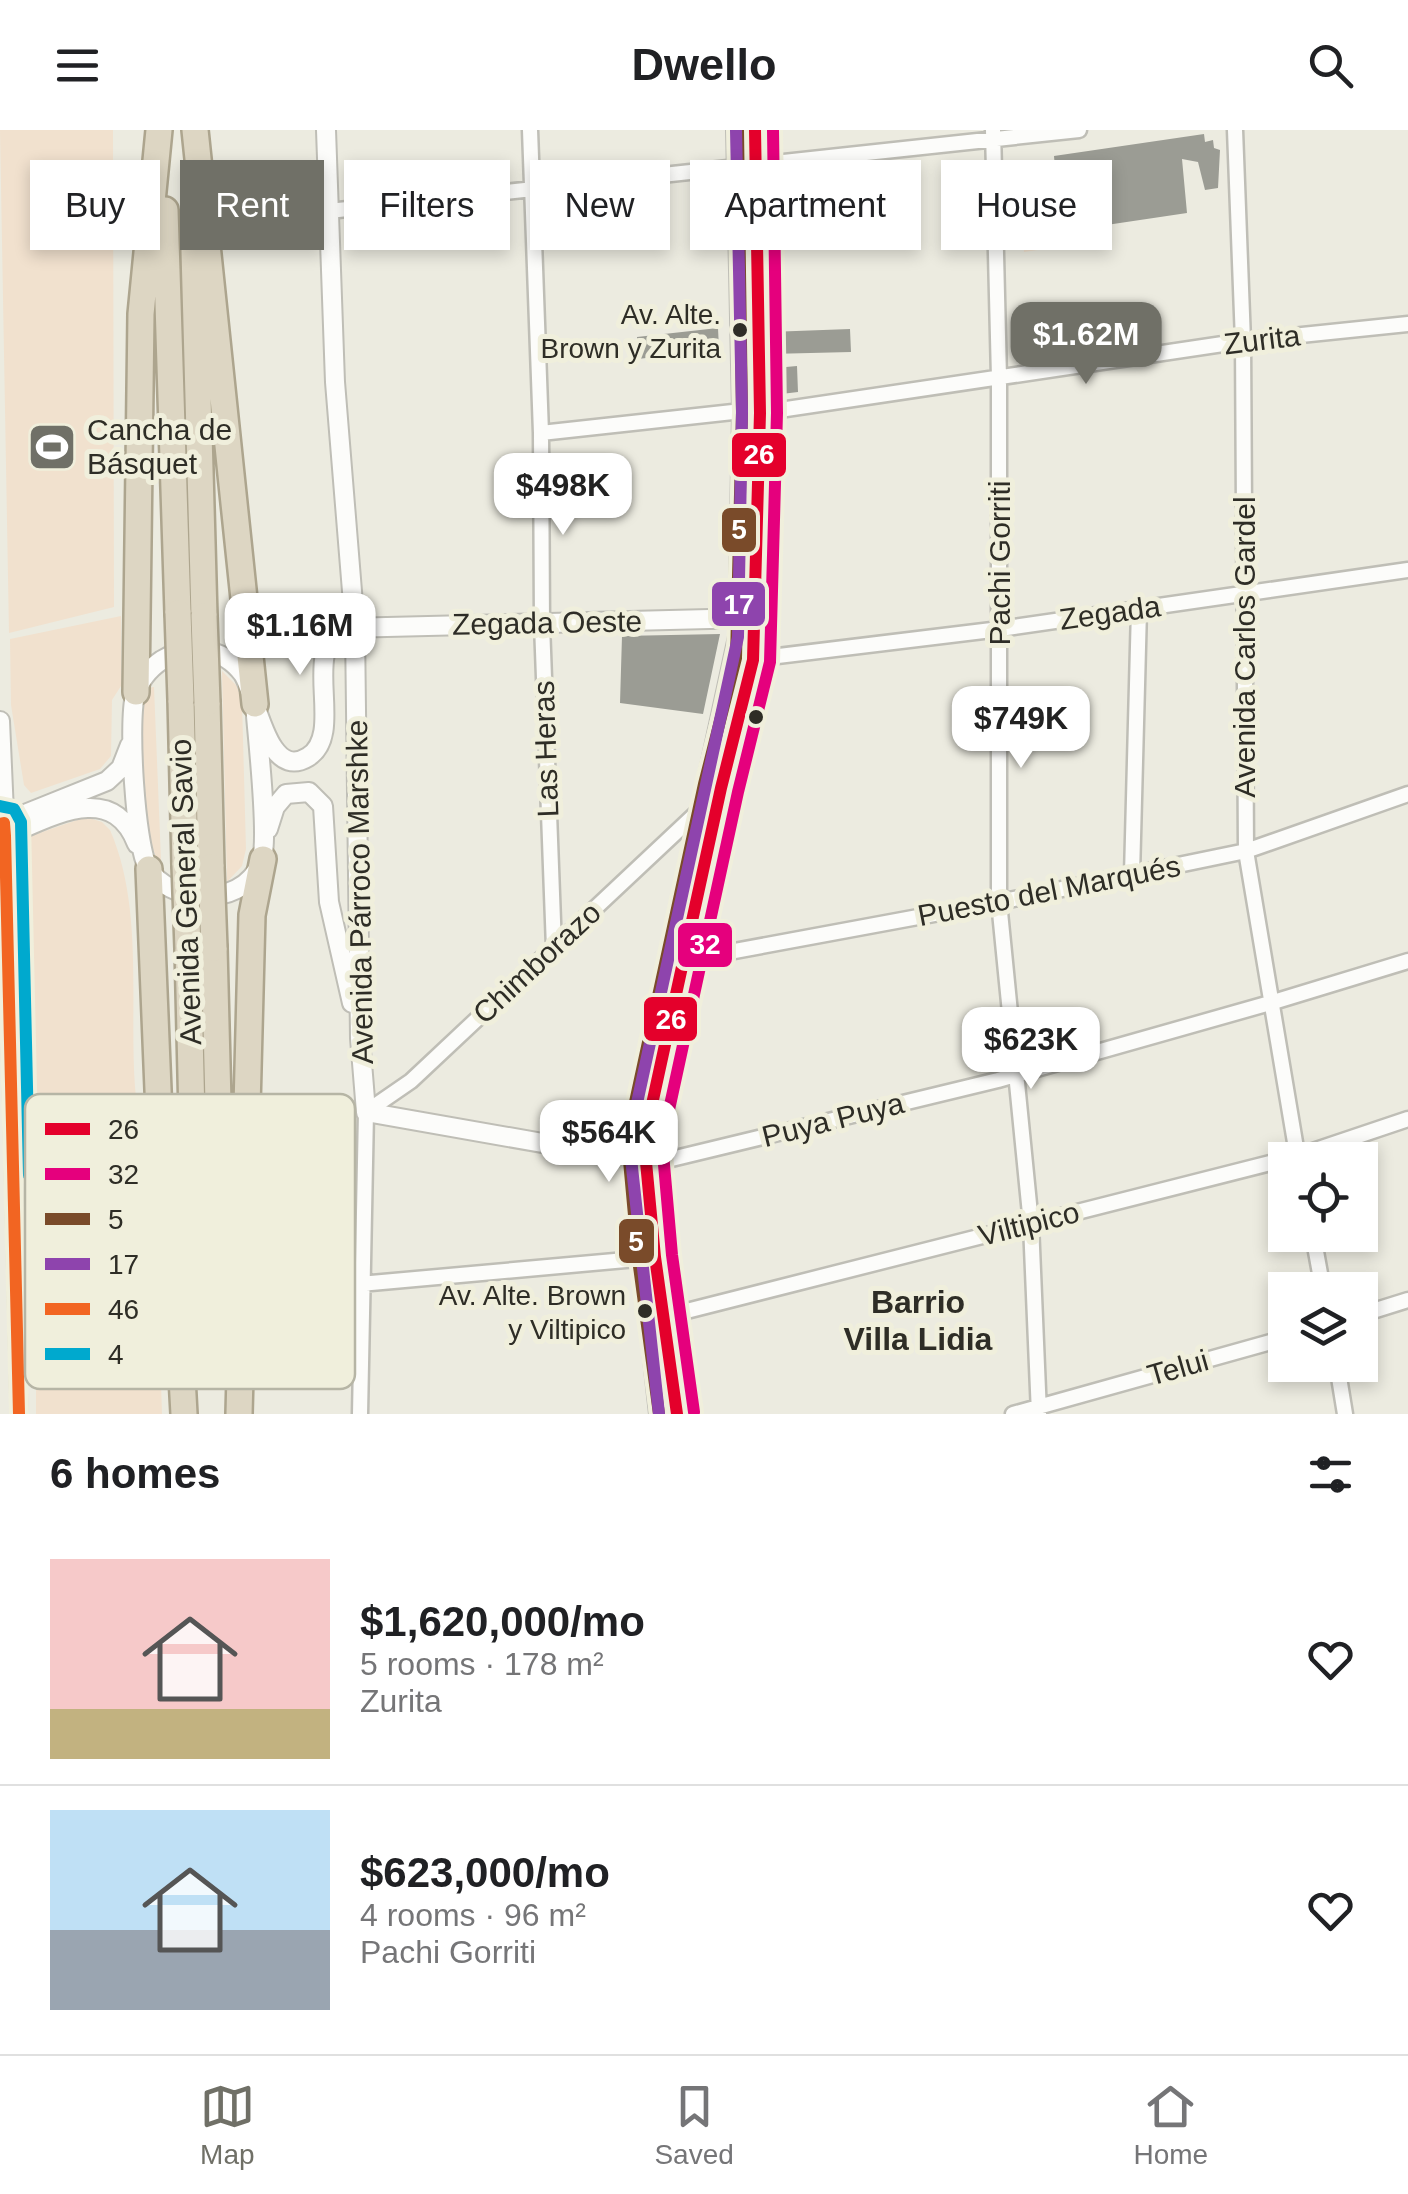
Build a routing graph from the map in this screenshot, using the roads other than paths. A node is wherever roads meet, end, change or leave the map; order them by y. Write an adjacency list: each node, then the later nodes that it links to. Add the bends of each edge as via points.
1 (160, 130): 26 (highway, Avenida General Savio); 32 (highway, via 141,314)
2 (192, 130): 26 (highway, Avenida General Savio); 33 (highway)
3 (326, 130): 15 (main road, Avenida Párroco Marshke)
4 (530, 130): 10 (street, Las Heras)
5 (736, 130): 11 (main road)
6 (755, 130): 12 (main road)
7 (1079, 130): 9 (street)
8 (1235, 130): 19 (street, Avenida Carlos Gardel)
9 (993, 135): 13 (street); 20 (street, Pachi Gorriti)
10 (531, 160)
11 (744, 160)
12 (748, 160)
13 (800, 160)
14 (530, 186): 15 (street)
15 (329, 211): 29 (main road, Avenida Párroco Marshke)
16 (534, 250): 22 (street, Las Heras)
17 (748, 250): 21 (main road)
18 (1408, 324): 19 (street, Zurita)
19 (1243, 341): 20 (street, Zurita); 24 (street, Avenida Carlos Gardel)
20 (999, 378): 21 (street, Zurita); 30 (street, Pachi Gorriti)
21 (751, 412): 22 (street, Zurita); 27 (main road)
22 (541, 433): 28 (street, Las Heras)
23 (1408, 570): 24 (street, Zegada)
24 (1245, 594): 25 (street, Zegada); 41 (street, Avenida Carlos Gardel)
25 (1139, 608): 30 (street, Zegada); 43 (street)
26 (191, 614): 46 (highway, Avenida General Savio, bridge)
27 (748, 618): 28 (main road, Zegada Oeste); 31 (main road)
28 (542, 624): 29 (main road, Zegada Oeste); 45 (street, Las Heras)
29 (355, 628): 33 (main road, via 339,631 327,644 322,738 312,754 292,761 278,755); 51 (main road, Avenida Párroco Marshke)
30 (1000, 629): 31 (street, Zegada); 44 (street, Pachi Gorriti)
31 (743, 660): 36 (main road); 38 (main road)
32 (136, 692): 33 (main road, via 163,660 198,650 232,663); 35 (main road)
33 (256, 704): 40 (main road)
34 (0, 721): 39 (main road)
35 (132, 734): 39 (main road, via 122,768 112,777); 42 (main road)
36 (721, 788): 38 (street, Chimborazo); 48 (main road)
37 (1408, 794): 41 (street, Puesto del Marqués)
38 (702, 808): 45 (street, Chimborazo); 48 (main road)
39 (2, 830): 42 (main road, via 99,808 126,824); 49 (street)
40 (264, 851): 42 (main road, via 242,886 220,895 172,889); 51 (main road, via 275,807 286,794 303,791 319,799 326,817 329,902); 56 (highway, via 252,915)
41 (1246, 851): 43 (street, Puesto del Marqués); 50 (street, Avenida Carlos Gardel)
42 (148, 865): 53 (highway)
43 (1132, 875): 44 (street, Puesto del Marqués)
44 (999, 902): 48 (street, Puesto del Marqués); 52 (street, Pachi Gorriti)
45 (554, 948): 57 (street, Chimborazo, via 412,1081)
46 (201, 949): 54 (highway, Avenida General Savio); 55 (highway, Avenida General Savio)
47 (1408, 960): 50 (street, Puya Puya)
48 (677, 961): 61 (main road, via 629,1140)
49 (3, 985): 63 (street)
50 (1270, 1003): 52 (street, Puya Puya); 59 (street, Avenida Carlos Gardel)
51 (360, 1038): 57 (main road, Avenida Párroco Marshke)
52 (1018, 1073): 61 (street, Puya Puya, via 658,1162); 64 (street, Pachi Gorriti)
53 (158, 1094)
54 (201, 1094)
55 (209, 1094)
56 (247, 1094)
57 (366, 1112): 61 (main road, Puya Puya); 66 (street, Avenida Párroco Marshke)
58 (1408, 1119): 60 (street, Viltipico)
59 (1295, 1142)
60 (1343, 1142)
61 (637, 1159): 65 (main road)
62 (1268, 1165): 64 (street, Viltipico)
63 (7, 1214): 77 (street)
64 (1031, 1224): 69 (street, Viltipico); 76 (street, Pachi Gorriti)
65 (647, 1258): 66 (street); 69 (main road)
66 (360, 1284): 82 (street, Avenida Párroco Marshke)
67 (1408, 1300): 68 (street)
68 (1378, 1310)
69 (655, 1319): 83 (main road); 84 (main road)
70 (1268, 1343): 76 (street, Telui)
71 (1340, 1382): 86 (street)
72 (183, 1389): 78 (highway)
73 (200, 1389): 79 (highway, Avenida General Savio)
74 (225, 1389): 80 (highway, Avenida General Savio)
75 (239, 1389): 81 (highway)
76 (1038, 1411): 85 (street, Telui)
77 (19, 1414)
78 (184, 1414)
79 (200, 1414)
80 (226, 1414)
81 (238, 1414)
82 (360, 1414)
83 (659, 1414)
84 (677, 1414)
85 (1013, 1414)
86 (1346, 1414)

